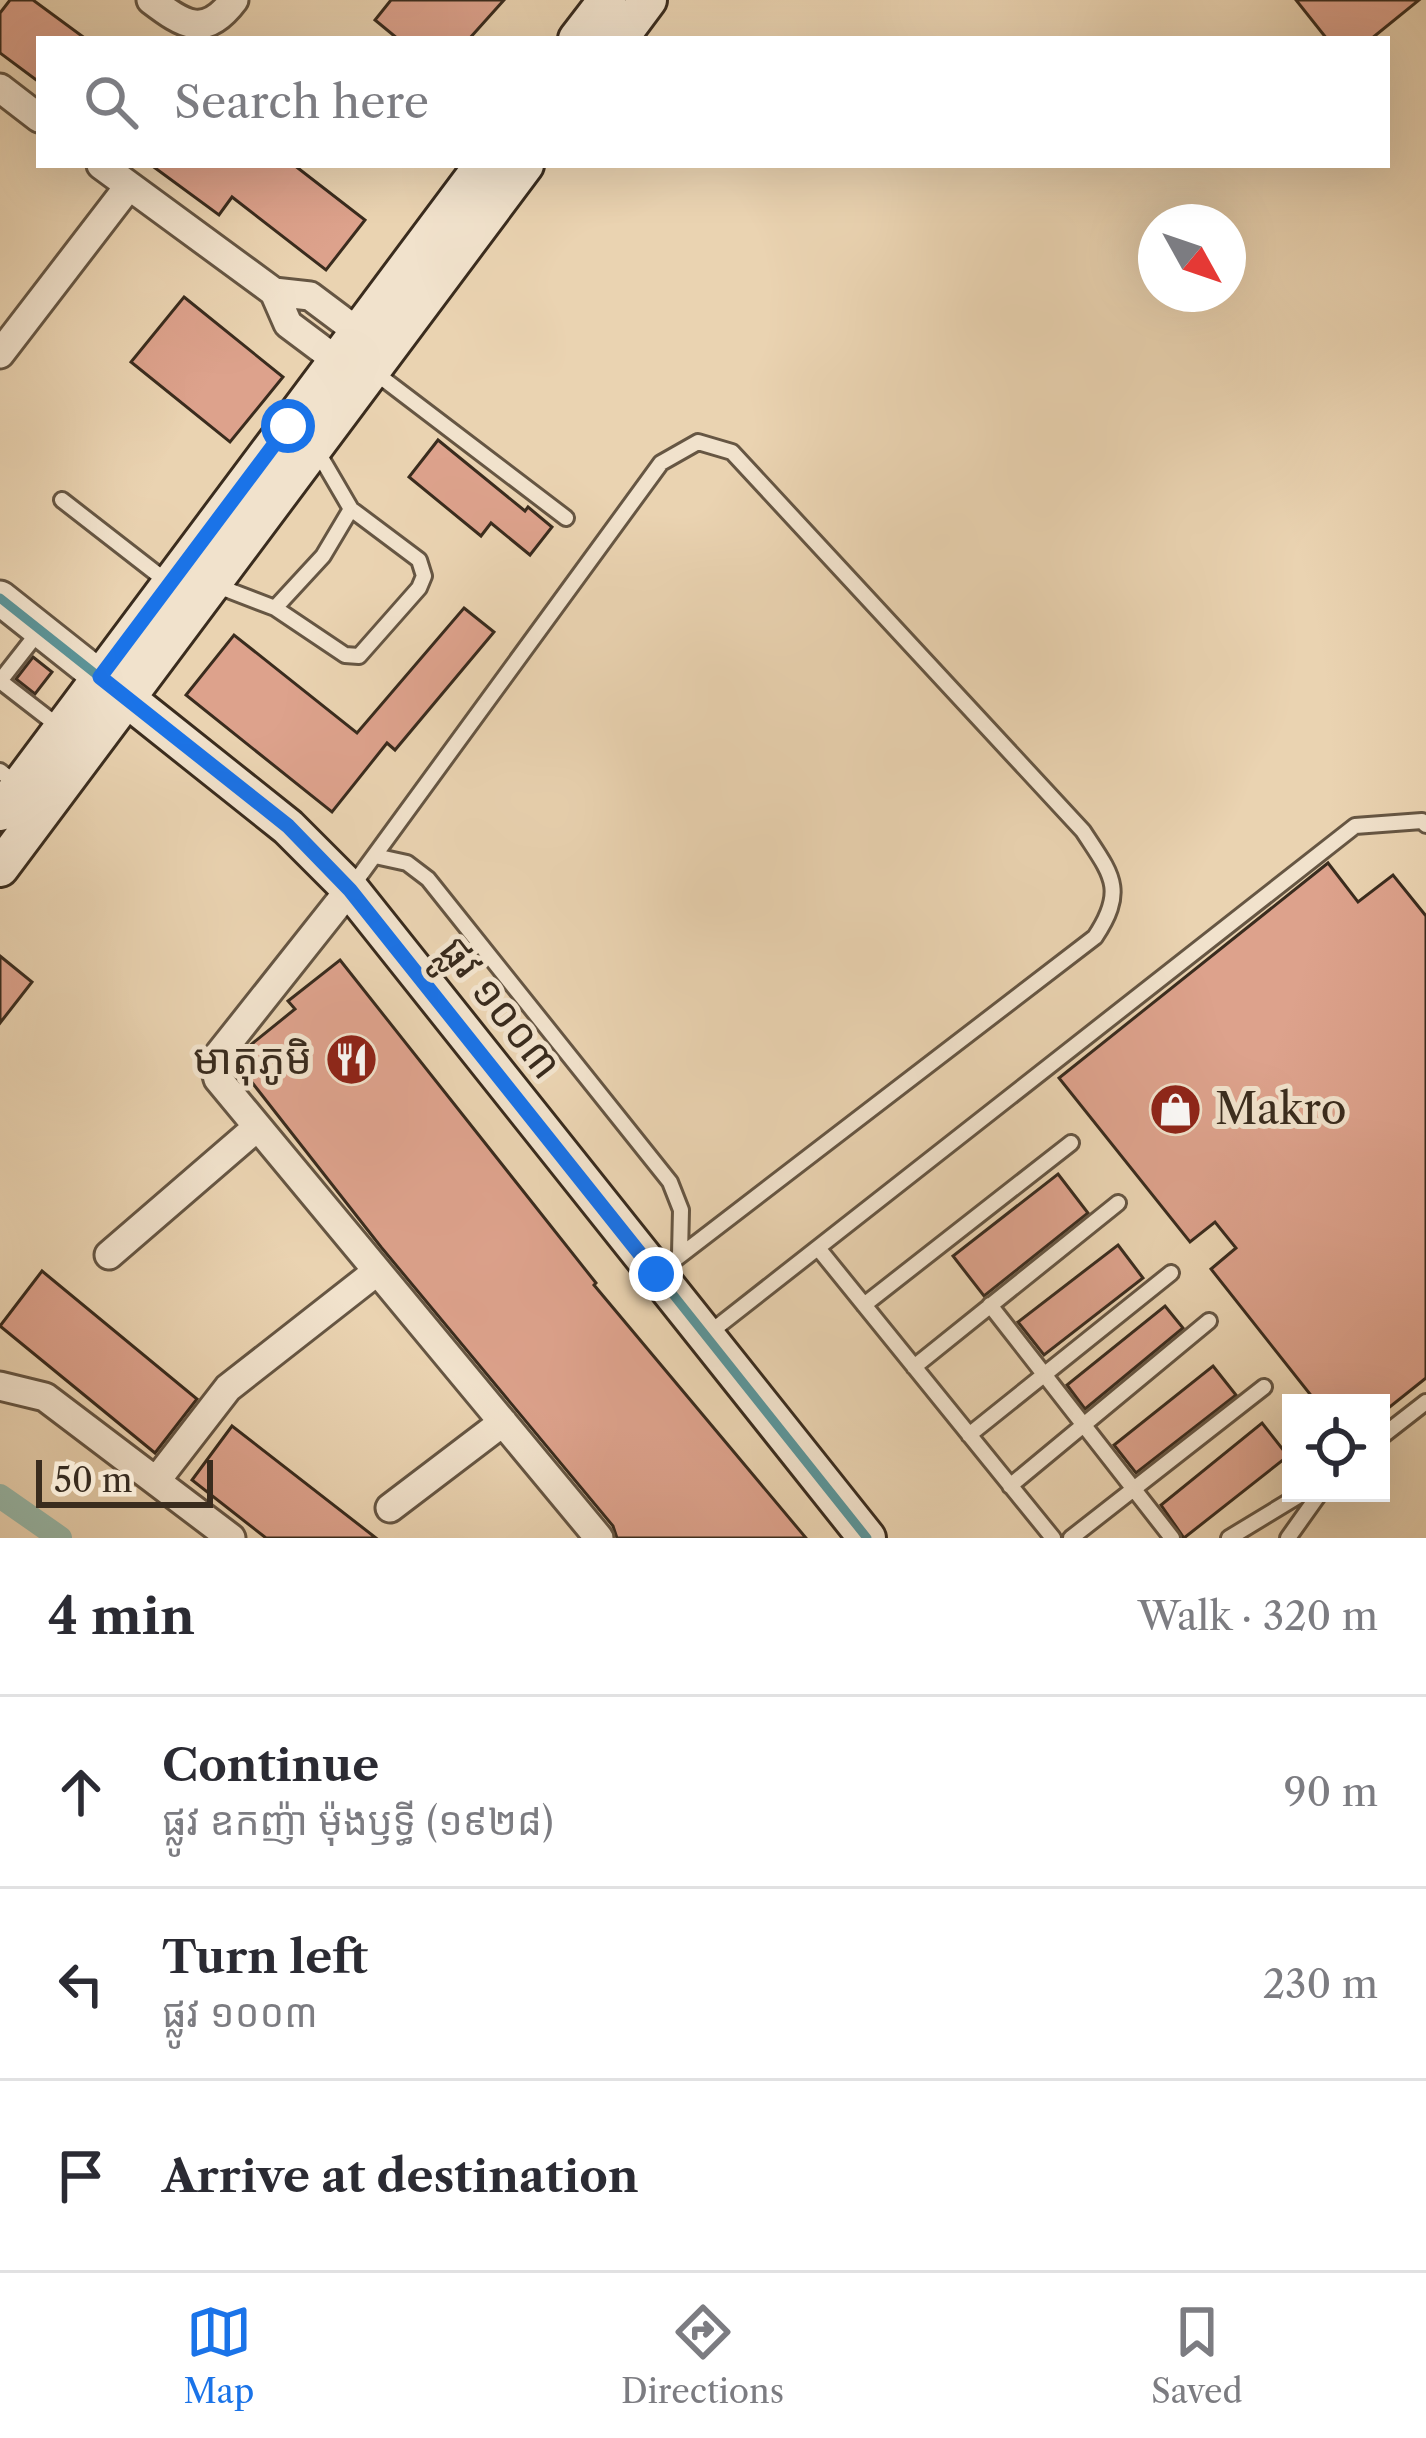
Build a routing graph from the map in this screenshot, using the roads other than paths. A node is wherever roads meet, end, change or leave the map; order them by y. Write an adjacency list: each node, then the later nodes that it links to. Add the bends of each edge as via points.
1 (152, 0): 2 (street, via 181,23 202,25)
2 (234, 0)
3 (607, 0): 5 (main road)
4 (644, 2): 6 (main road)
5 (580, 36)
6 (621, 36)
7 (0, 88): 8 (street)
8 (36, 116)
9 (105, 168): 12 (street)
10 (481, 168): 14 (main road)
11 (522, 168): 14 (main road)
12 (129, 186): 13 (street); 14 (street, via 274,292 310,296)
13 (0, 354)
14 (360, 358): 15 (main road); 18 (lane)
15 (301, 436): 17 (lane); 19 (main road); 20 (main road)
16 (62, 500): 20 (lane)
17 (351, 508): 22 (lane, via 323,556); 22 (lane, via 419,560 419,588 359,656 345,655)
18 (566, 518)
19 (210, 583): 22 (lane); 25 (main road)
20 (170, 584): 25 (main road)
21 (0, 598): 23 (street, ផ្លូវ ១០០៣)
22 (275, 608)
23 (40, 629): 24 (lane); 25 (street, ផ្លូវ ១០០៣)
24 (0, 681): 26 (lane)
25 (113, 687): 26 (main road); 30 (main road); 31 (main road, ផ្លូវ ១០០៣, via 288,826)
26 (62, 730): 27 (main road)
27 (6, 790)
28 (1426, 825): 35 (lane, via 1355,826)
29 (375, 856): 31 (lane); 37 (lane, via 407,863 428,879 670,1182 680,1210); 37 (lane, via 661,463 698,442 732,452 1083,830 1113,877 1112,912 1095,937)
30 (0, 868)
31 (350, 890): 32 (street, via 220,1053 218,1079); 37 (main road, ផ្លូវ ១០០៣)
32 (256, 1130): 36 (street); 38 (street)
33 (1071, 1143): 40 (lane)
34 (1118, 1203): 41 (lane)
35 (818, 1248): 40 (lane); 43 (lane)
36 (109, 1255)
37 (668, 1264): 43 (main road, ផ្លូវ ១០០៣)
38 (376, 1272): 49 (street); 53 (street, via 228,1388)
39 (1171, 1273): 45 (lane)
40 (864, 1304): 44 (lane)
41 (990, 1306): 44 (lane); 45 (lane)
42 (1209, 1321): 50 (lane)
43 (705, 1337): 61 (main road, ផ្លូវ ១០០៣)
44 (914, 1366): 52 (lane)
45 (1044, 1375): 50 (lane); 52 (lane)
46 (0, 1386): 53 (street, via 45,1397)
47 (1264, 1387): 55 (lane)
48 (1426, 1402): 51 (lane)
49 (503, 1422): 58 (street); 60 (street)
50 (1083, 1425): 54 (lane); 55 (lane)
51 (1390, 1430)
52 (969, 1435): 54 (lane)
53 (156, 1481): 59 (street)
54 (1010, 1486): 62 (lane)
55 (1134, 1489): 63 (lane); 64 (lane)
56 (1288, 1502): 65 (lane)
57 (1314, 1502): 66 (lane)
58 (390, 1508)
59 (231, 1538)
60 (599, 1538)
61 (867, 1538)
62 (1053, 1538)
63 (1070, 1538)
64 (1172, 1538)
65 (1229, 1538)
66 (1288, 1538)

